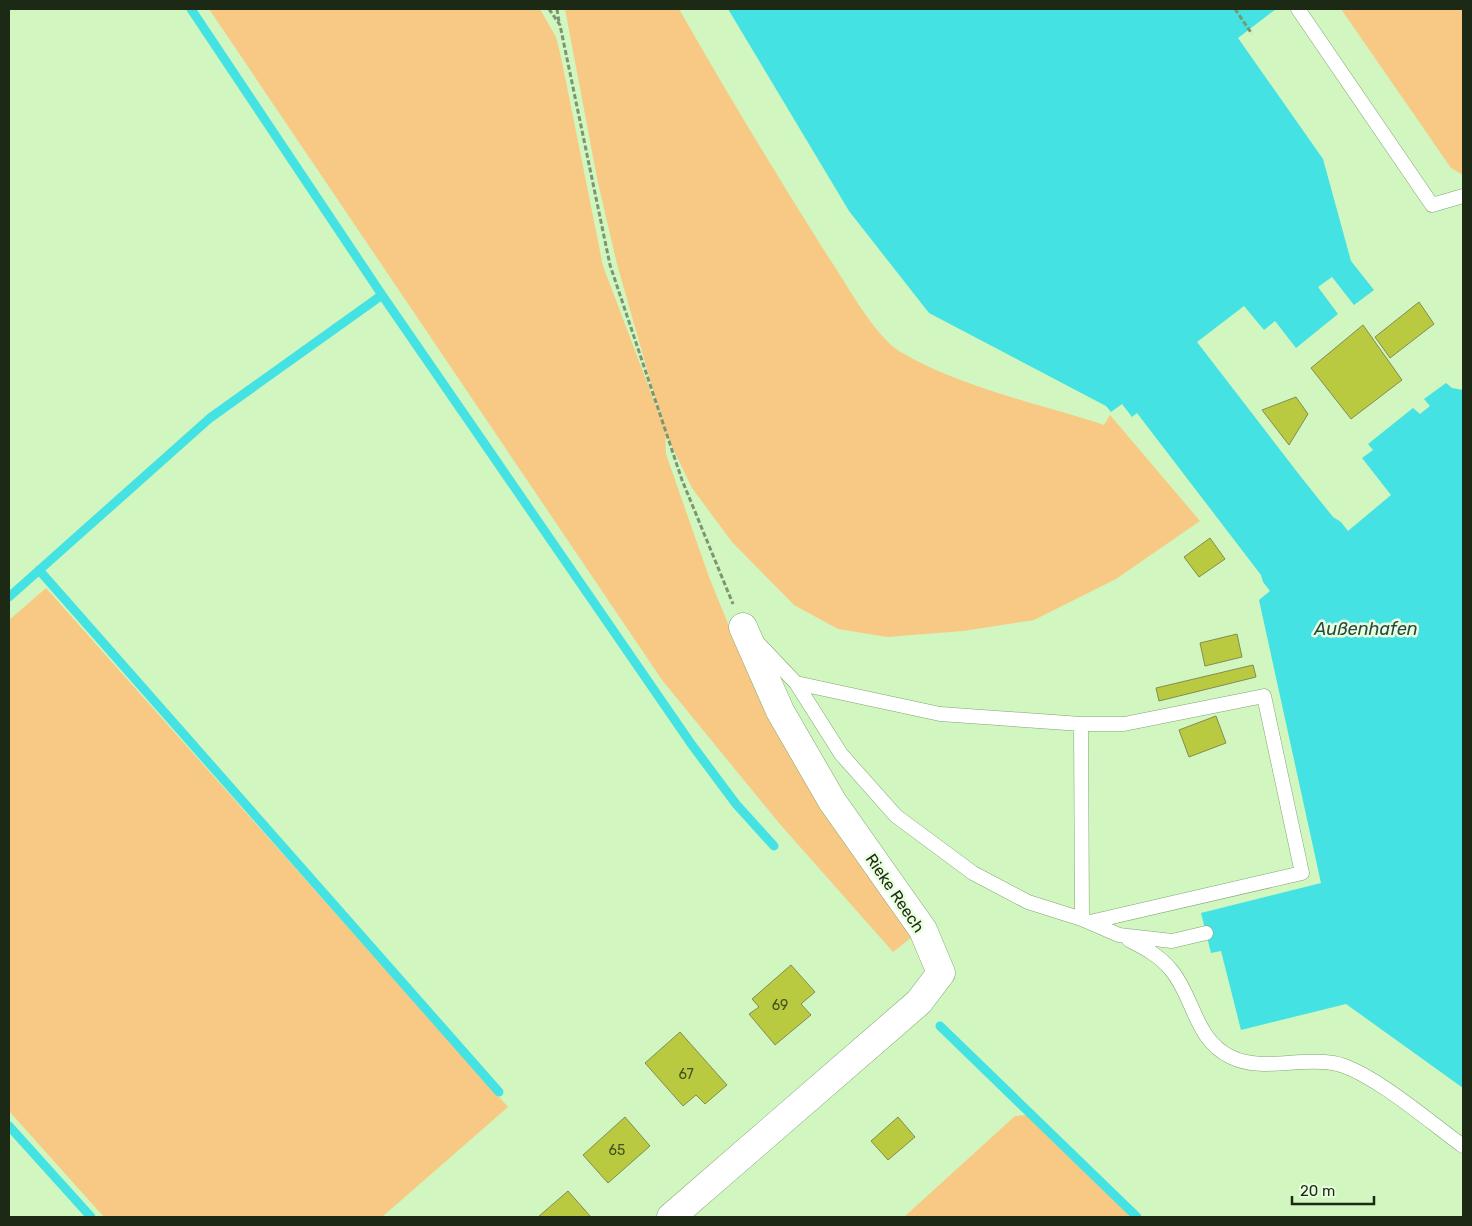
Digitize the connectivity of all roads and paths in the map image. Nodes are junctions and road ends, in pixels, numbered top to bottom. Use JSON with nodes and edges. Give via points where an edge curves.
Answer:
{"nodes":[{"id":1,"x":549,"y":9,"type":"edge"},
{"id":2,"x":557,"y":9,"type":"edge"},
{"id":3,"x":1235,"y":9,"type":"edge"},
{"id":4,"x":1298,"y":9,"type":"edge"},
{"id":5,"x":560,"y":25,"type":"junction"},
{"id":6,"x":1252,"y":34,"type":"dead end"},
{"id":7,"x":1463,"y":196,"type":"edge"},
{"id":8,"x":743,"y":627,"type":"junction"},
{"id":9,"x":796,"y":683,"type":"junction"},
{"id":10,"x":1082,"y":724,"type":"junction"},
{"id":11,"x":1086,"y":921,"type":"junction"},
{"id":12,"x":1206,"y":933,"type":"dead end"},
{"id":13,"x":1119,"y":935,"type":"junction"},
{"id":14,"x":1463,"y":1146,"type":"edge"},
{"id":15,"x":671,"y":1217,"type":"edge"}],
"edges":[{"from":1,"to":5,"type":"path"},
{"from":2,"to":5,"type":"path"},
{"from":3,"to":6,"type":"path"},
{"from":4,"to":7,"type":"lane","via":[[1432,205]]},
{"from":5,"to":8,"type":"path","via":[[610,265],[682,480]]},
{"from":8,"to":9,"type":"lane"},
{"from":8,"to":15,"type":"street","name":"Rieke Reech","via":[[780,711],[832,801],[922,930],[941,973],[918,1002]]},
{"from":9,"to":10,"type":"lane","via":[[940,714]]},
{"from":9,"to":11,"type":"lane","via":[[842,754],[896,816],[973,873],[1028,902]]},
{"from":10,"to":11,"type":"lane"},
{"from":10,"to":11,"type":"lane","via":[[1124,724],[1264,696],[1302,873]]},
{"from":11,"to":13,"type":"lane"},
{"from":12,"to":13,"type":"lane","via":[[1172,941]]},
{"from":13,"to":14,"type":"lane","via":[[1146,948],[1173,971],[1197,1023],[1207,1037],[1230,1057],[1260,1063],[1315,1060],[1354,1069]]}]}
